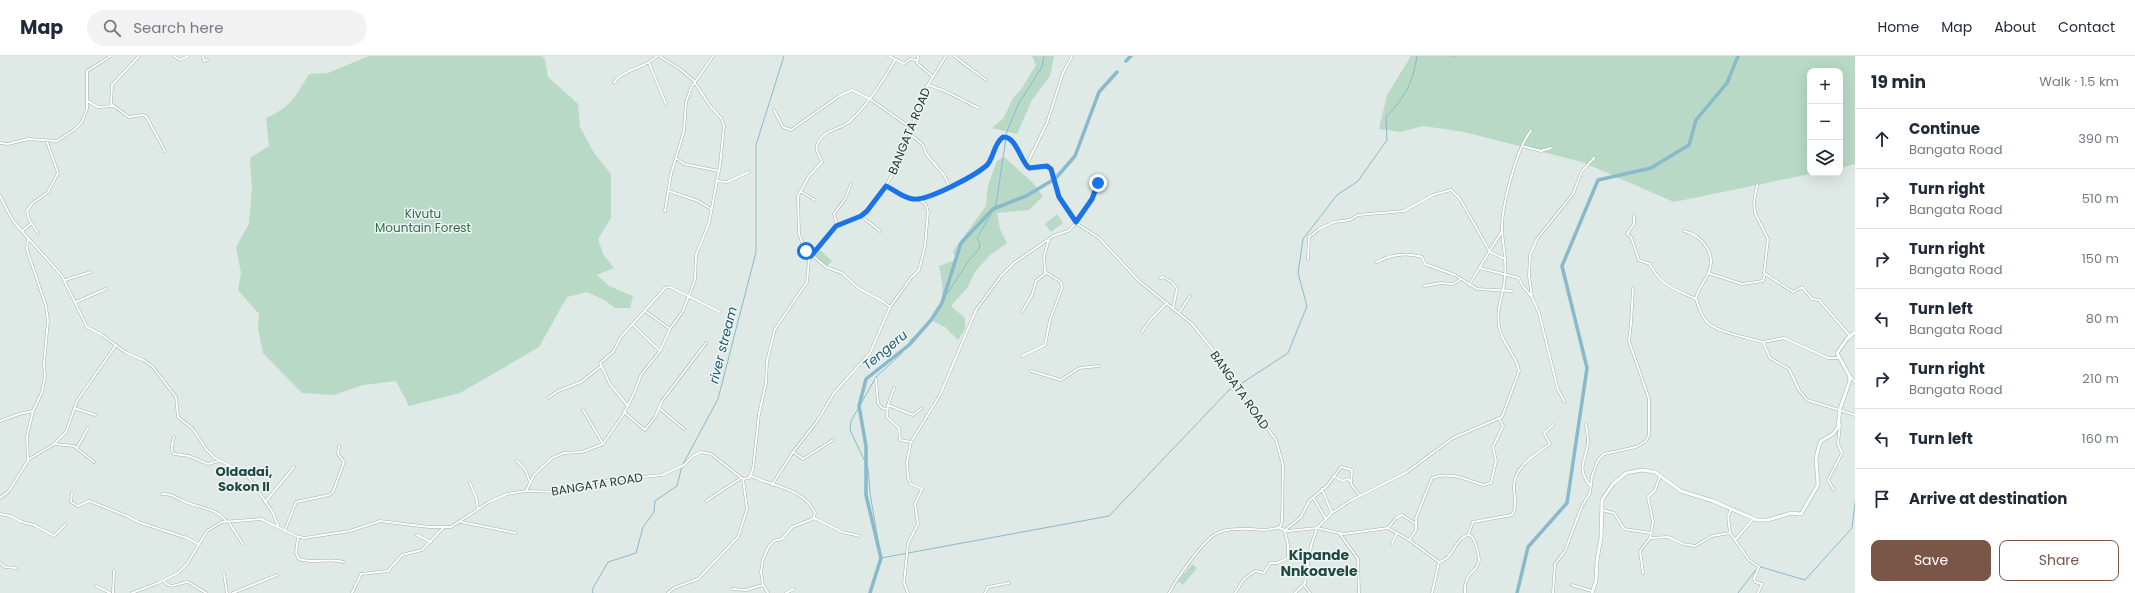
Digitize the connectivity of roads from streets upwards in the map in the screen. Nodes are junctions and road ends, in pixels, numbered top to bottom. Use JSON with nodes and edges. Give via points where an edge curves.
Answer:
{"nodes":[{"id":1,"x":112,"y":56,"type":"edge"},
{"id":2,"x":139,"y":56,"type":"edge"},
{"id":3,"x":174,"y":56,"type":"edge"},
{"id":4,"x":188,"y":56,"type":"edge"},
{"id":5,"x":204,"y":56,"type":"edge"},
{"id":6,"x":658,"y":56,"type":"edge"},
{"id":7,"x":713,"y":56,"type":"edge"},
{"id":8,"x":889,"y":56,"type":"edge"},
{"id":9,"x":918,"y":56,"type":"edge"},
{"id":10,"x":946,"y":56,"type":"edge"},
{"id":11,"x":954,"y":56,"type":"edge"},
{"id":12,"x":1072,"y":56,"type":"edge"},
{"id":13,"x":208,"y":60,"type":"dead end"},
{"id":14,"x":895,"y":60,"type":"junction"},
{"id":15,"x":916,"y":60,"type":"junction"},
{"id":16,"x":649,"y":63,"type":"junction"},
{"id":17,"x":932,"y":76,"type":"junction"},
{"id":18,"x":986,"y":80,"type":"dead end"},
{"id":19,"x":614,"y":83,"type":"dead end"},
{"id":20,"x":696,"y":84,"type":"junction"},
{"id":21,"x":927,"y":85,"type":"junction"},
{"id":22,"x":870,"y":99,"type":"junction"},
{"id":23,"x":87,"y":101,"type":"junction"},
{"id":24,"x":666,"y":104,"type":"dead end"},
{"id":25,"x":114,"y":106,"type":"junction"},
{"id":26,"x":979,"y":108,"type":"dead end"},
{"id":27,"x":774,"y":110,"type":"dead end"},
{"id":28,"x":911,"y":128,"type":"junction"},
{"id":29,"x":1531,"y":131,"type":"dead end"},
{"id":30,"x":909,"y":133,"type":"junction"},
{"id":31,"x":47,"y":142,"type":"junction"},
{"id":32,"x":0,"y":143,"type":"edge"},
{"id":33,"x":1522,"y":146,"type":"junction"},
{"id":34,"x":1551,"y":148,"type":"dead end"},
{"id":35,"x":165,"y":151,"type":"dead end"},
{"id":36,"x":676,"y":158,"type":"junction"},
{"id":37,"x":1594,"y":158,"type":"dead end"},
{"id":38,"x":1026,"y":166,"type":"junction"},
{"id":39,"x":719,"y":171,"type":"junction"},
{"id":40,"x":749,"y":172,"type":"dead end"},
{"id":41,"x":716,"y":181,"type":"junction"},
{"id":42,"x":1098,"y":183,"type":"dead end"},
{"id":43,"x":851,"y":184,"type":"dead end"},
{"id":44,"x":1757,"y":185,"type":"dead end"},
{"id":45,"x":886,"y":186,"type":"junction"},
{"id":46,"x":950,"y":186,"type":"junction"},
{"id":47,"x":668,"y":191,"type":"junction"},
{"id":48,"x":800,"y":191,"type":"junction"},
{"id":49,"x":0,"y":196,"type":"edge"},
{"id":50,"x":919,"y":199,"type":"junction"},
{"id":51,"x":814,"y":200,"type":"dead end"},
{"id":52,"x":711,"y":209,"type":"junction"},
{"id":53,"x":665,"y":211,"type":"dead end"},
{"id":54,"x":861,"y":216,"type":"junction"},
{"id":55,"x":1634,"y":216,"type":"dead end"},
{"id":56,"x":1076,"y":222,"type":"junction"},
{"id":57,"x":32,"y":223,"type":"junction"},
{"id":58,"x":837,"y":225,"type":"junction"},
{"id":59,"x":22,"y":231,"type":"junction"},
{"id":60,"x":880,"y":231,"type":"dead end"},
{"id":61,"x":1502,"y":231,"type":"junction"},
{"id":62,"x":1684,"y":231,"type":"dead end"},
{"id":63,"x":38,"y":232,"type":"dead end"},
{"id":64,"x":28,"y":238,"type":"junction"},
{"id":65,"x":1050,"y":238,"type":"junction"},
{"id":66,"x":1490,"y":252,"type":"junction"},
{"id":67,"x":811,"y":256,"type":"junction"},
{"id":68,"x":1308,"y":259,"type":"dead end"},
{"id":69,"x":1505,"y":259,"type":"junction"},
{"id":70,"x":1377,"y":262,"type":"dead end"},
{"id":71,"x":1480,"y":268,"type":"junction"},
{"id":72,"x":91,"y":272,"type":"dead end"},
{"id":73,"x":1046,"y":273,"type":"junction"},
{"id":74,"x":1708,"y":273,"type":"junction"},
{"id":75,"x":1506,"y":274,"type":"junction"},
{"id":76,"x":1765,"y":274,"type":"junction"},
{"id":77,"x":1161,"y":278,"type":"dead end"},
{"id":78,"x":1462,"y":279,"type":"junction"},
{"id":79,"x":65,"y":280,"type":"junction"},
{"id":80,"x":1469,"y":285,"type":"junction"},
{"id":81,"x":1424,"y":286,"type":"dead end"},
{"id":82,"x":106,"y":289,"type":"dead end"},
{"id":83,"x":1633,"y":289,"type":"dead end"},
{"id":84,"x":1504,"y":291,"type":"junction"},
{"id":85,"x":1512,"y":291,"type":"dead end"},
{"id":86,"x":690,"y":295,"type":"junction"},
{"id":87,"x":1190,"y":296,"type":"dead end"},
{"id":88,"x":1532,"y":297,"type":"junction"},
{"id":89,"x":1696,"y":299,"type":"junction"},
{"id":90,"x":76,"y":302,"type":"junction"},
{"id":91,"x":1167,"y":303,"type":"junction"},
{"id":92,"x":890,"y":307,"type":"junction"},
{"id":93,"x":1173,"y":308,"type":"junction"},
{"id":94,"x":645,"y":310,"type":"junction"},
{"id":95,"x":720,"y":312,"type":"dead end"},
{"id":96,"x":1022,"y":312,"type":"dead end"},
{"id":97,"x":1180,"y":313,"type":"junction"},
{"id":98,"x":633,"y":324,"type":"junction"},
{"id":99,"x":670,"y":329,"type":"junction"},
{"id":100,"x":1142,"y":332,"type":"dead end"},
{"id":101,"x":1855,"y":332,"type":"edge"},
{"id":102,"x":1850,"y":336,"type":"junction"},
{"id":103,"x":1762,"y":342,"type":"junction"},
{"id":104,"x":706,"y":343,"type":"dead end"},
{"id":105,"x":116,"y":345,"type":"junction"},
{"id":106,"x":660,"y":352,"type":"junction"},
{"id":107,"x":1022,"y":356,"type":"dead end"},
{"id":108,"x":1838,"y":358,"type":"junction"},
{"id":109,"x":1099,"y":366,"type":"dead end"},
{"id":110,"x":600,"y":367,"type":"junction"},
{"id":111,"x":1031,"y":371,"type":"dead end"},
{"id":112,"x":1850,"y":376,"type":"junction"},
{"id":113,"x":876,"y":379,"type":"dead end"},
{"id":114,"x":1855,"y":382,"type":"edge"},
{"id":115,"x":894,"y":388,"type":"dead end"},
{"id":116,"x":548,"y":398,"type":"dead end"},
{"id":117,"x":1565,"y":402,"type":"dead end"},
{"id":118,"x":627,"y":405,"type":"junction"},
{"id":119,"x":888,"y":405,"type":"junction"},
{"id":120,"x":74,"y":408,"type":"junction"},
{"id":121,"x":659,"y":408,"type":"junction"},
{"id":122,"x":922,"y":408,"type":"dead end"},
{"id":123,"x":887,"y":409,"type":"junction"},
{"id":124,"x":583,"y":410,"type":"dead end"},
{"id":125,"x":1840,"y":410,"type":"junction"},
{"id":126,"x":32,"y":411,"type":"junction"},
{"id":127,"x":624,"y":412,"type":"junction"},
{"id":128,"x":95,"y":415,"type":"dead end"},
{"id":129,"x":1855,"y":415,"type":"edge"},
{"id":130,"x":1499,"y":419,"type":"junction"},
{"id":131,"x":0,"y":421,"type":"edge"},
{"id":132,"x":1840,"y":424,"type":"junction"},
{"id":133,"x":1553,"y":425,"type":"dead end"},
{"id":134,"x":1586,"y":425,"type":"dead end"},
{"id":135,"x":88,"y":428,"type":"dead end"},
{"id":136,"x":684,"y":429,"type":"dead end"},
{"id":137,"x":174,"y":437,"type":"dead end"},
{"id":138,"x":834,"y":440,"type":"dead end"},
{"id":139,"x":911,"y":442,"type":"junction"},
{"id":140,"x":54,"y":444,"type":"junction"},
{"id":141,"x":603,"y":444,"type":"junction"},
{"id":142,"x":339,"y":446,"type":"dead end"},
{"id":143,"x":77,"y":448,"type":"junction"},
{"id":144,"x":793,"y":452,"type":"junction"},
{"id":145,"x":28,"y":461,"type":"junction"},
{"id":146,"x":219,"y":461,"type":"junction"},
{"id":147,"x":517,"y":461,"type":"dead end"},
{"id":148,"x":94,"y":462,"type":"dead end"},
{"id":149,"x":294,"y":467,"type":"dead end"},
{"id":150,"x":751,"y":476,"type":"junction"},
{"id":151,"x":1333,"y":476,"type":"junction"},
{"id":152,"x":1660,"y":476,"type":"junction"},
{"id":153,"x":742,"y":479,"type":"junction"},
{"id":154,"x":1351,"y":481,"type":"junction"},
{"id":155,"x":530,"y":482,"type":"junction"},
{"id":156,"x":470,"y":483,"type":"dead end"},
{"id":157,"x":772,"y":485,"type":"junction"},
{"id":158,"x":1590,"y":485,"type":"junction"},
{"id":159,"x":1322,"y":489,"type":"junction"},
{"id":160,"x":1834,"y":490,"type":"dead end"},
{"id":161,"x":526,"y":491,"type":"junction"},
{"id":162,"x":72,"y":493,"type":"dead end"},
{"id":163,"x":162,"y":494,"type":"dead end"},
{"id":164,"x":1360,"y":496,"type":"junction"},
{"id":165,"x":0,"y":498,"type":"edge"},
{"id":166,"x":1314,"y":498,"type":"junction"},
{"id":167,"x":706,"y":501,"type":"dead end"},
{"id":168,"x":266,"y":502,"type":"junction"},
{"id":169,"x":478,"y":509,"type":"junction"},
{"id":170,"x":1602,"y":510,"type":"junction"},
{"id":171,"x":1731,"y":510,"type":"junction"},
{"id":172,"x":1332,"y":513,"type":"junction"},
{"id":173,"x":0,"y":514,"type":"edge"},
{"id":174,"x":814,"y":518,"type":"junction"},
{"id":175,"x":1754,"y":518,"type":"junction"},
{"id":176,"x":1326,"y":519,"type":"junction"},
{"id":177,"x":227,"y":521,"type":"junction"},
{"id":178,"x":461,"y":522,"type":"junction"},
{"id":179,"x":1416,"y":524,"type":"junction"},
{"id":180,"x":65,"y":525,"type":"dead end"},
{"id":181,"x":279,"y":528,"type":"junction"},
{"id":182,"x":443,"y":528,"type":"junction"},
{"id":183,"x":1279,"y":528,"type":"junction"},
{"id":184,"x":1317,"y":528,"type":"junction"},
{"id":185,"x":1388,"y":528,"type":"junction"},
{"id":186,"x":285,"y":530,"type":"junction"},
{"id":187,"x":1284,"y":531,"type":"junction"},
{"id":188,"x":516,"y":533,"type":"dead end"},
{"id":189,"x":1397,"y":533,"type":"junction"},
{"id":190,"x":1650,"y":533,"type":"junction"},
{"id":191,"x":1730,"y":533,"type":"junction"},
{"id":192,"x":1340,"y":534,"type":"junction"},
{"id":193,"x":417,"y":535,"type":"dead end"},
{"id":194,"x":1468,"y":535,"type":"junction"},
{"id":195,"x":860,"y":536,"type":"dead end"},
{"id":196,"x":298,"y":537,"type":"junction"},
{"id":197,"x":1650,"y":538,"type":"junction"},
{"id":198,"x":1736,"y":539,"type":"junction"},
{"id":199,"x":1409,"y":540,"type":"junction"},
{"id":200,"x":431,"y":542,"type":"junction"},
{"id":201,"x":198,"y":544,"type":"junction"},
{"id":202,"x":243,"y":544,"type":"dead end"},
{"id":203,"x":1392,"y":544,"type":"dead end"},
{"id":204,"x":343,"y":562,"type":"dead end"},
{"id":205,"x":1439,"y":562,"type":"junction"},
{"id":206,"x":0,"y":563,"type":"edge"},
{"id":207,"x":16,"y":568,"type":"dead end"},
{"id":208,"x":114,"y":571,"type":"dead end"},
{"id":209,"x":1643,"y":573,"type":"dead end"},
{"id":210,"x":224,"y":574,"type":"dead end"},
{"id":211,"x":277,"y":575,"type":"dead end"},
{"id":212,"x":164,"y":581,"type":"junction"},
{"id":213,"x":1008,"y":583,"type":"dead end"},
{"id":214,"x":763,"y":585,"type":"junction"},
{"id":215,"x":1304,"y":585,"type":"junction"},
{"id":216,"x":1572,"y":585,"type":"dead end"},
{"id":217,"x":96,"y":586,"type":"dead end"},
{"id":218,"x":733,"y":588,"type":"dead end"},
{"id":219,"x":145,"y":589,"type":"junction"},
{"id":220,"x":794,"y":589,"type":"dead end"},
{"id":221,"x":1592,"y":592,"type":"edge"},
{"id":222,"x":111,"y":593,"type":"edge"},
{"id":223,"x":132,"y":593,"type":"edge"},
{"id":224,"x":146,"y":593,"type":"edge"},
{"id":225,"x":206,"y":593,"type":"edge"},
{"id":226,"x":227,"y":593,"type":"edge"},
{"id":227,"x":233,"y":593,"type":"edge"},
{"id":228,"x":352,"y":593,"type":"edge"},
{"id":229,"x":668,"y":593,"type":"edge"},
{"id":230,"x":768,"y":593,"type":"edge"},
{"id":231,"x":786,"y":593,"type":"edge"},
{"id":232,"x":908,"y":593,"type":"edge"},
{"id":233,"x":986,"y":593,"type":"edge"},
{"id":234,"x":1169,"y":593,"type":"edge"},
{"id":235,"x":1235,"y":593,"type":"edge"},
{"id":236,"x":1295,"y":593,"type":"edge"},
{"id":237,"x":1310,"y":593,"type":"edge"},
{"id":238,"x":1359,"y":593,"type":"edge"},
{"id":239,"x":1432,"y":593,"type":"edge"},
{"id":240,"x":1465,"y":593,"type":"edge"},
{"id":241,"x":1553,"y":593,"type":"edge"},
{"id":242,"x":1758,"y":593,"type":"edge"}],
"edges":[{"from":1,"to":23,"type":"street","via":[[87,71]]},
{"from":2,"to":25,"type":"street","via":[[112,85],[111,104]]},
{"from":3,"to":4,"type":"street","via":[[180,60]]},
{"from":5,"to":13,"type":"street","via":[[204,61]]},
{"from":6,"to":16,"type":"street"},
{"from":6,"to":20,"type":"street","via":[[680,69]]},
{"from":7,"to":20,"type":"street"},
{"from":8,"to":14,"type":"street"},
{"from":9,"to":15,"type":"street"},
{"from":10,"to":17,"type":"street","name":"BANGATA ROAD"},
{"from":11,"to":18,"type":"street"},
{"from":12,"to":38,"type":"street","via":[[1063,73],[1046,124]]},
{"from":14,"to":15,"type":"street","via":[[904,64],[910,59]]},
{"from":14,"to":22,"type":"street"},
{"from":15,"to":17,"type":"street"},
{"from":16,"to":19,"type":"street","via":[[618,78]]},
{"from":16,"to":24,"type":"street"},
{"from":17,"to":21,"type":"street","name":"BANGATA ROAD"},
{"from":20,"to":36,"type":"street","via":[[691,88],[686,104],[684,131]]},
{"from":20,"to":39,"type":"street","via":[[723,123]]},
{"from":21,"to":26,"type":"street","via":[[942,88],[956,98]]},
{"from":21,"to":28,"type":"street","name":"BANGATA ROAD"},
{"from":22,"to":27,"type":"street","via":[[857,92],[846,91],[789,131],[783,127]]},
{"from":22,"to":28,"type":"street"},
{"from":22,"to":48,"type":"street","via":[[848,122],[830,130],[820,140],[816,150],[822,162]]},
{"from":23,"to":25,"type":"street","via":[[98,107]]},
{"from":23,"to":31,"type":"street","via":[[86,114],[81,124],[60,140]]},
{"from":25,"to":35,"type":"street","via":[[130,118],[146,116]]},
{"from":28,"to":30,"type":"street","name":"BANGATA ROAD"},
{"from":29,"to":33,"type":"street"},
{"from":30,"to":45,"type":"street","name":"BANGATA ROAD","via":[[900,161]]},
{"from":30,"to":46,"type":"street","via":[[923,145],[927,155]]},
{"from":31,"to":32,"type":"street","via":[[28,139],[8,144]]},
{"from":31,"to":57,"type":"street","via":[[58,173],[48,192],[29,207],[28,216]]},
{"from":33,"to":34,"type":"street","via":[[1541,151]]},
{"from":33,"to":61,"type":"street","via":[[1514,168]]},
{"from":36,"to":39,"type":"street","via":[[684,164]]},
{"from":36,"to":47,"type":"street"},
{"from":37,"to":88,"type":"street","via":[[1579,175],[1572,196],[1531,250],[1529,276]]},
{"from":38,"to":46,"type":"street","via":[[1013,141],[1003,137],[986,166]]},
{"from":38,"to":56,"type":"street","name":"BANGATA ROAD","via":[[1032,169],[1047,166],[1051,169],[1059,197]]},
{"from":39,"to":41,"type":"street"},
{"from":40,"to":41,"type":"street","via":[[727,182]]},
{"from":41,"to":52,"type":"street"},
{"from":42,"to":56,"type":"street","via":[[1092,199]]},
{"from":43,"to":58,"type":"street","via":[[845,199],[834,214]]},
{"from":44,"to":76,"type":"street","via":[[1754,198],[1755,213],[1768,239]]},
{"from":45,"to":50,"type":"street","name":"BANGATA ROAD","via":[[904,197]]},
{"from":45,"to":54,"type":"street","name":"BANGATA ROAD"},
{"from":46,"to":50,"type":"street"},
{"from":47,"to":52,"type":"street","via":[[698,201]]},
{"from":47,"to":53,"type":"street"},
{"from":48,"to":51,"type":"street"},
{"from":48,"to":67,"type":"street","via":[[799,234],[804,248]]},
{"from":49,"to":59,"type":"street"},
{"from":50,"to":92,"type":"street","via":[[926,205],[928,212],[922,261],[919,270],[910,278]]},
{"from":52,"to":86,"type":"street","via":[[708,226],[696,256],[696,279]]},
{"from":54,"to":58,"type":"street","name":"BANGATA ROAD"},
{"from":54,"to":60,"type":"street"},
{"from":55,"to":89,"type":"street","via":[[1634,223],[1627,234],[1631,237],[1639,260],[1649,264],[1655,274],[1675,290]]},
{"from":56,"to":65,"type":"street","via":[[1068,231]]},
{"from":56,"to":91,"type":"street","name":"BANGATA ROAD","via":[[1099,238],[1139,281]]},
{"from":57,"to":59,"type":"street"},
{"from":57,"to":63,"type":"street"},
{"from":58,"to":67,"type":"street","name":"BANGATA ROAD"},
{"from":59,"to":64,"type":"street"},
{"from":61,"to":66,"type":"street"},
{"from":61,"to":69,"type":"street"},
{"from":62,"to":74,"type":"street","via":[[1694,234],[1704,242],[1711,259]]},
{"from":64,"to":79,"type":"street"},
{"from":64,"to":126,"type":"street","via":[[27,250],[46,306],[48,321],[44,386]]},
{"from":65,"to":73,"type":"street","via":[[1044,256]]},
{"from":65,"to":139,"type":"street","via":[[1009,267],[978,306],[940,395]]},
{"from":66,"to":68,"type":"street","via":[[1460,199],[1451,190],[1431,196],[1404,211],[1358,215],[1350,220],[1334,222],[1323,227],[1309,237]]},
{"from":66,"to":69,"type":"street"},
{"from":66,"to":71,"type":"street"},
{"from":67,"to":92,"type":"street","via":[[829,269],[842,273],[853,284]]},
{"from":67,"to":150,"type":"street","via":[[807,282],[779,321],[770,342]]},
{"from":69,"to":75,"type":"street"},
{"from":70,"to":78,"type":"street","via":[[1394,255],[1413,254],[1422,256],[1425,264]]},
{"from":71,"to":75,"type":"street"},
{"from":71,"to":80,"type":"street"},
{"from":72,"to":79,"type":"street"},
{"from":73,"to":96,"type":"street","via":[[1036,281],[1031,298]]},
{"from":73,"to":107,"type":"street","via":[[1061,282],[1062,288],[1050,320],[1045,345]]},
{"from":74,"to":76,"type":"street","via":[[1742,284],[1763,281]]},
{"from":74,"to":89,"type":"street"},
{"from":75,"to":84,"type":"street"},
{"from":75,"to":88,"type":"street","via":[[1520,278],[1522,285]]},
{"from":76,"to":102,"type":"street","via":[[1793,292],[1802,287],[1812,299],[1818,299]]},
{"from":77,"to":93,"type":"street","via":[[1172,282],[1177,290]]},
{"from":78,"to":80,"type":"street"},
{"from":78,"to":81,"type":"street","via":[[1451,284]]},
{"from":79,"to":90,"type":"street"},
{"from":80,"to":84,"type":"street","via":[[1482,290]]},
{"from":82,"to":90,"type":"street"},
{"from":83,"to":158,"type":"street","via":[[1629,341],[1649,399],[1649,435],[1643,443],[1633,449],[1603,454],[1596,464]]},
{"from":84,"to":85,"type":"street"},
{"from":84,"to":130,"type":"street","via":[[1498,306],[1500,332],[1519,367],[1519,372]]},
{"from":86,"to":94,"type":"street","via":[[667,286]]},
{"from":86,"to":95,"type":"street"},
{"from":86,"to":99,"type":"street","via":[[683,311]]},
{"from":87,"to":97,"type":"street"},
{"from":88,"to":117,"type":"street","via":[[1539,314],[1558,390]]},
{"from":89,"to":103,"type":"street","via":[[1702,314],[1710,324]]},
{"from":90,"to":105,"type":"street","via":[[89,329]]},
{"from":91,"to":93,"type":"street","name":"BANGATA ROAD"},
{"from":91,"to":100,"type":"street"},
{"from":92,"to":144,"type":"street","via":[[870,353],[834,393],[818,420]]},
{"from":93,"to":97,"type":"street","name":"BANGATA ROAD"},
{"from":94,"to":98,"type":"street"},
{"from":94,"to":99,"type":"street"},
{"from":97,"to":183,"type":"street","name":"BANGATA ROAD","via":[[1216,352],[1228,376],[1278,444],[1283,471],[1283,519]]},
{"from":98,"to":106,"type":"street"},
{"from":98,"to":110,"type":"street","via":[[621,337],[613,352],[601,361]]},
{"from":99,"to":106,"type":"street"},
{"from":101,"to":102,"type":"street"},
{"from":102,"to":108,"type":"street","via":[[1837,352]]},
{"from":103,"to":108,"type":"street","via":[[1784,338],[1828,358]]},
{"from":103,"to":125,"type":"street","via":[[1770,358],[1789,369],[1805,399],[1811,403]]},
{"from":104,"to":121,"type":"street","via":[[680,375]]},
{"from":105,"to":120,"type":"street"},
{"from":105,"to":146,"type":"street","via":[[155,369],[176,398],[178,417],[193,429],[207,450]]},
{"from":106,"to":118,"type":"street","via":[[641,375]]},
{"from":108,"to":112,"type":"street"},
{"from":109,"to":111,"type":"street","via":[[1079,368],[1061,380]]},
{"from":110,"to":116,"type":"street","via":[[580,382]]},
{"from":110,"to":118,"type":"street","via":[[614,391]]},
{"from":112,"to":114,"type":"street"},
{"from":112,"to":125,"type":"street"},
{"from":113,"to":123,"type":"street","via":[[879,405]]},
{"from":115,"to":119,"type":"street"},
{"from":118,"to":127,"type":"street"},
{"from":119,"to":122,"type":"street","via":[[913,415]]},
{"from":119,"to":123,"type":"street"},
{"from":120,"to":128,"type":"street"},
{"from":120,"to":140,"type":"street","via":[[67,431]]},
{"from":121,"to":127,"type":"street","via":[[644,430]]},
{"from":121,"to":136,"type":"street"},
{"from":123,"to":139,"type":"street","via":[[888,418],[899,428],[900,440]]},
{"from":124,"to":141,"type":"street"},
{"from":125,"to":129,"type":"street"},
{"from":125,"to":132,"type":"street"},
{"from":126,"to":131,"type":"street"},
{"from":126,"to":145,"type":"street","via":[[26,445]]},
{"from":127,"to":141,"type":"street"},
{"from":130,"to":164,"type":"street","via":[[1453,438],[1406,472]]},
{"from":130,"to":179,"type":"street","via":[[1502,427],[1492,448],[1496,461],[1491,483],[1483,485],[1462,477],[1432,478]]},
{"from":132,"to":160,"type":"street","via":[[1838,444],[1842,452],[1828,480]]},
{"from":132,"to":175,"type":"street","via":[[1835,432],[1820,442],[1816,458],[1818,485],[1801,514],[1791,513],[1766,520]]},
{"from":133,"to":194,"type":"street","via":[[1544,433],[1550,444],[1529,458],[1517,477],[1514,488],[1515,509],[1512,515],[1473,522]]},
{"from":134,"to":158,"type":"street","via":[[1588,444],[1582,465],[1585,478]]},
{"from":135,"to":143,"type":"street"},
{"from":137,"to":146,"type":"street","via":[[174,454],[189,456],[208,464]]},
{"from":138,"to":144,"type":"street","via":[[803,459]]},
{"from":139,"to":232,"type":"street","via":[[907,462],[908,480],[912,485],[922,489],[915,504],[918,524],[908,543],[904,583]]},
{"from":140,"to":143,"type":"street"},
{"from":140,"to":145,"type":"street"},
{"from":141,"to":155,"type":"street","via":[[582,452],[557,456],[542,466]]},
{"from":142,"to":186,"type":"street","via":[[338,454],[344,462],[333,492],[296,502]]},
{"from":143,"to":148,"type":"street"},
{"from":144,"to":157,"type":"street"},
{"from":145,"to":165,"type":"street","via":[[11,489]]},
{"from":146,"to":168,"type":"street","via":[[247,476]]},
{"from":147,"to":155,"type":"street","via":[[525,469]]},
{"from":149,"to":168,"type":"street"},
{"from":150,"to":153,"type":"street"},
{"from":150,"to":157,"type":"street"},
{"from":151,"to":154,"type":"street","via":[[1343,481]]},
{"from":151,"to":154,"type":"street","via":[[1341,467],[1350,469],[1353,474]]},
{"from":151,"to":159,"type":"street"},
{"from":152,"to":170,"type":"street","via":[[1642,470],[1624,473],[1604,494]]},
{"from":152,"to":171,"type":"street","via":[[1682,491]]},
{"from":152,"to":190,"type":"street","via":[[1655,490],[1648,497],[1653,516]]},
{"from":153,"to":161,"type":"street","name":"BANGATA ROAD","via":[[711,454],[702,452],[684,465],[662,475],[603,481],[560,492]]},
{"from":153,"to":167,"type":"street"},
{"from":153,"to":229,"type":"street","via":[[747,509],[738,537],[698,579]]},
{"from":154,"to":164,"type":"street","via":[[1353,490]]},
{"from":155,"to":161,"type":"street"},
{"from":156,"to":169,"type":"street"},
{"from":157,"to":174,"type":"street","via":[[799,495],[813,510]]},
{"from":158,"to":241,"type":"street","via":[[1565,551],[1555,564]]},
{"from":159,"to":166,"type":"street"},
{"from":159,"to":172,"type":"street"},
{"from":161,"to":169,"type":"street","name":"BANGATA ROAD","via":[[502,495]]},
{"from":162,"to":201,"type":"street","via":[[71,502],[78,506],[89,501]]},
{"from":163,"to":177,"type":"street","via":[[173,494],[183,501],[218,513]]},
{"from":164,"to":172,"type":"street"},
{"from":166,"to":176,"type":"street"},
{"from":166,"to":187,"type":"street","via":[[1309,501],[1301,516]]},
{"from":168,"to":181,"type":"street","via":[[276,517]]},
{"from":169,"to":178,"type":"street","name":"BANGATA ROAD"},
{"from":170,"to":190,"type":"street","via":[[1614,513],[1625,529]]},
{"from":170,"to":221,"type":"street","via":[[1602,533],[1596,564],[1596,581]]},
{"from":171,"to":175,"type":"street"},
{"from":171,"to":191,"type":"street","via":[[1728,516]]},
{"from":172,"to":176,"type":"street"},
{"from":173,"to":180,"type":"street","via":[[34,525],[54,536]]},
{"from":174,"to":195,"type":"street","via":[[836,530]]},
{"from":174,"to":214,"type":"street","via":[[792,527],[782,539],[770,544],[762,565]]},
{"from":175,"to":198,"type":"street"},
{"from":176,"to":184,"type":"street"},
{"from":177,"to":181,"type":"street","via":[[259,519]]},
{"from":177,"to":201,"type":"street","via":[[212,527]]},
{"from":177,"to":202,"type":"street"},
{"from":178,"to":182,"type":"street","name":"BANGATA ROAD"},
{"from":178,"to":188,"type":"street"},
{"from":179,"to":185,"type":"street","via":[[1403,515],[1396,518]]},
{"from":179,"to":199,"type":"street","via":[[1416,530]]},
{"from":181,"to":186,"type":"street"},
{"from":182,"to":196,"type":"street","name":"BANGATA ROAD","via":[[380,521],[343,532]]},
{"from":182,"to":200,"type":"street"},
{"from":183,"to":187,"type":"street"},
{"from":183,"to":234,"type":"street","via":[[1261,531],[1235,529],[1214,535]]},
{"from":184,"to":187,"type":"street"},
{"from":184,"to":192,"type":"street"},
{"from":184,"to":215,"type":"street"},
{"from":185,"to":189,"type":"street"},
{"from":185,"to":192,"type":"street"},
{"from":186,"to":196,"type":"street"},
{"from":187,"to":235,"type":"street","via":[[1288,558],[1269,564],[1264,573],[1254,571],[1244,579]]},
{"from":189,"to":199,"type":"street"},
{"from":189,"to":203,"type":"street"},
{"from":190,"to":197,"type":"street"},
{"from":191,"to":197,"type":"street","via":[[1712,536],[1695,546],[1668,537]]},
{"from":191,"to":198,"type":"street"},
{"from":192,"to":238,"type":"street","via":[[1358,559]]},
{"from":193,"to":200,"type":"street"},
{"from":194,"to":205,"type":"street","via":[[1447,558]]},
{"from":194,"to":240,"type":"street","via":[[1473,538],[1480,564],[1467,579]]},
{"from":196,"to":204,"type":"street","via":[[296,553],[299,559]]},
{"from":197,"to":209,"type":"street","via":[[1640,551]]},
{"from":198,"to":242,"type":"street","via":[[1750,560],[1759,567],[1754,579],[1755,582],[1762,584]]},
{"from":199,"to":205,"type":"street"},
{"from":200,"to":228,"type":"street","via":[[422,550],[402,555],[386,572],[363,572]]},
{"from":201,"to":212,"type":"street","via":[[184,568]]},
{"from":205,"to":239,"type":"street"},
{"from":206,"to":207,"type":"street","via":[[6,567]]},
{"from":208,"to":222,"type":"street"},
{"from":210,"to":226,"type":"street"},
{"from":211,"to":227,"type":"street"},
{"from":212,"to":219,"type":"street"},
{"from":212,"to":225,"type":"street","via":[[173,586],[188,582]]},
{"from":213,"to":233,"type":"street","via":[[988,587]]},
{"from":214,"to":218,"type":"street","via":[[748,590]]},
{"from":214,"to":230,"type":"street"},
{"from":215,"to":236,"type":"street"},
{"from":215,"to":237,"type":"street"},
{"from":216,"to":221,"type":"street"},
{"from":217,"to":222,"type":"street"},
{"from":219,"to":223,"type":"street"},
{"from":219,"to":224,"type":"street"},
{"from":220,"to":231,"type":"street"}]}
